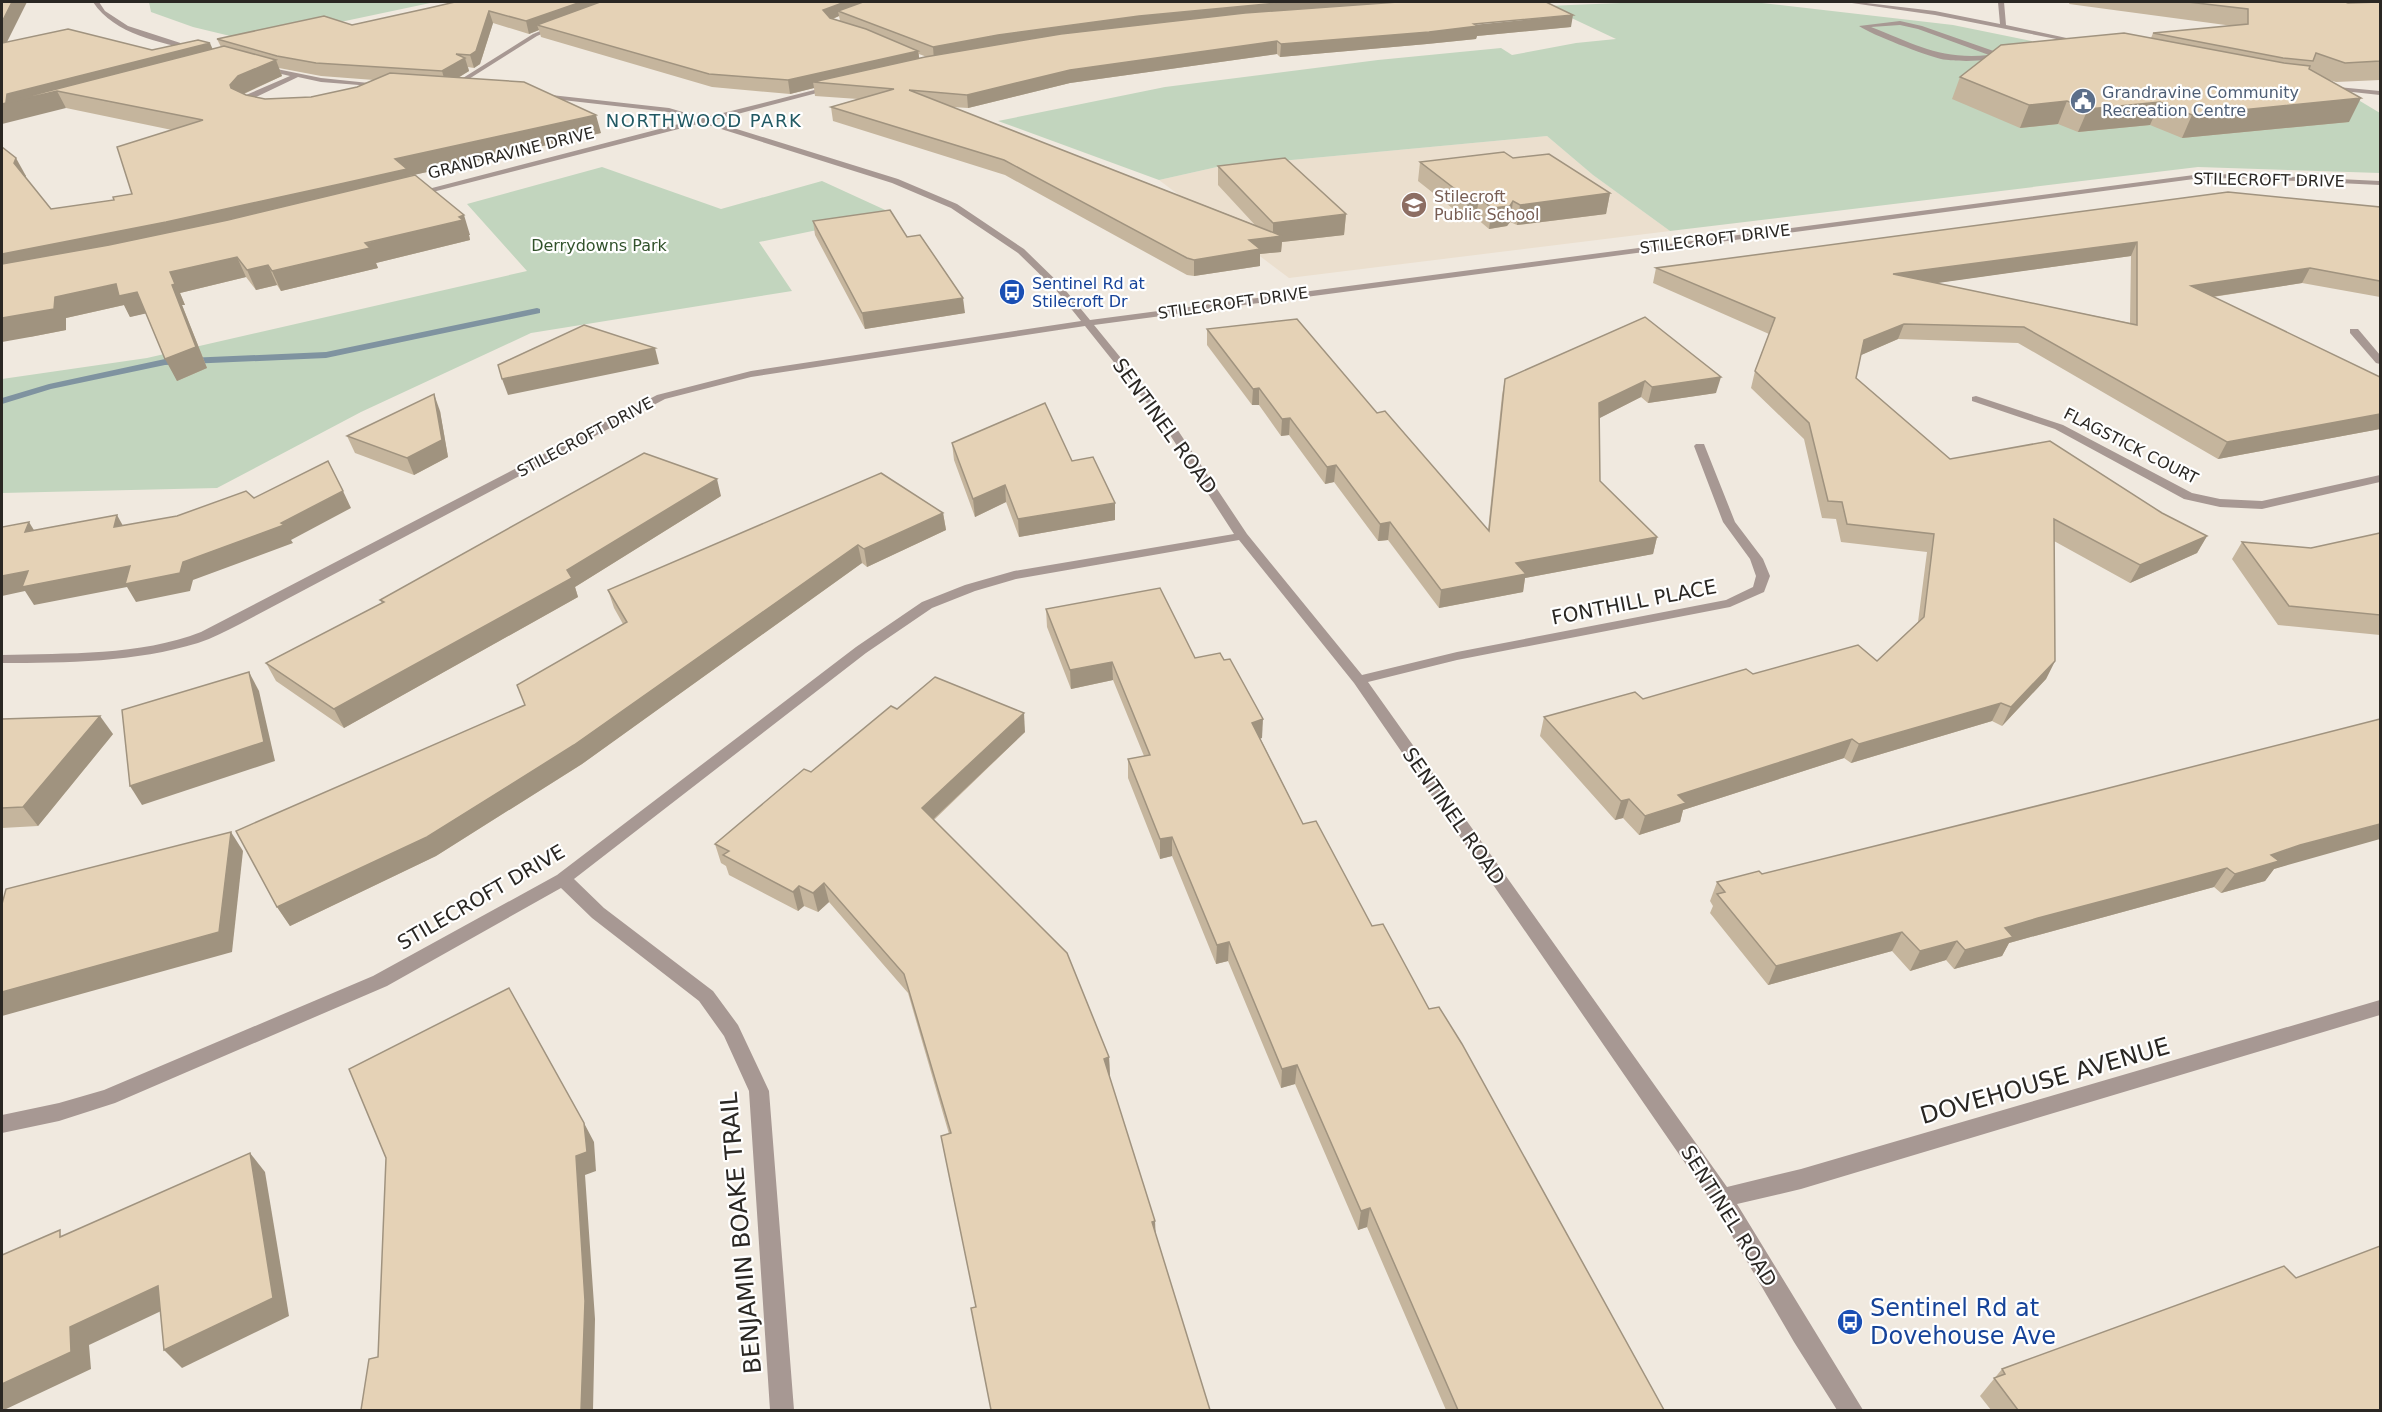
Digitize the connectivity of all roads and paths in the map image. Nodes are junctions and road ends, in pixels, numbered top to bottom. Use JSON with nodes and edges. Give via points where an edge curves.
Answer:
{"nodes":[{"id":1,"x":96,"y":2,"type":"edge"},
{"id":2,"x":1848,"y":2,"type":"edge"},
{"id":3,"x":2001,"y":2,"type":"edge"},
{"id":4,"x":563,"y":24,"type":"edge"},
{"id":5,"x":2003,"y":27,"type":"junction"},
{"id":6,"x":2069,"y":49,"type":"edge"},
{"id":7,"x":201,"y":51,"type":"edge"},
{"id":8,"x":2009,"y":55,"type":"edge"},
{"id":9,"x":1999,"y":56,"type":"junction"},
{"id":10,"x":256,"y":66,"type":"edge"},
{"id":11,"x":295,"y":76,"type":"junction"},
{"id":12,"x":838,"y":86,"type":"edge"},
{"id":13,"x":2315,"y":86,"type":"edge"},
{"id":14,"x":437,"y":89,"type":"edge"},
{"id":15,"x":448,"y":89,"type":"junction"},
{"id":16,"x":460,"y":90,"type":"edge"},
{"id":17,"x":376,"y":94,"type":"edge"},
{"id":18,"x":526,"y":94,"type":"edge"},
{"id":19,"x":2378,"y":97,"type":"edge"},
{"id":20,"x":261,"y":110,"type":"edge"},
{"id":21,"x":702,"y":120,"type":"junction"},
{"id":22,"x":2380,"y":183,"type":"edge"},
{"id":23,"x":399,"y":197,"type":"edge"},
{"id":24,"x":1088,"y":323,"type":"junction"},
{"id":25,"x":2354,"y":331,"type":"dead end"},
{"id":26,"x":2380,"y":361,"type":"edge"},
{"id":27,"x":1976,"y":399,"type":"dead end"},
{"id":28,"x":1700,"y":446,"type":"dead end"},
{"id":29,"x":2380,"y":479,"type":"edge"},
{"id":30,"x":1242,"y":536,"type":"junction"},
{"id":31,"x":2,"y":659,"type":"edge"},
{"id":32,"x":1359,"y":680,"type":"junction"},
{"id":33,"x":563,"y":879,"type":"junction"},
{"id":34,"x":2380,"y":1008,"type":"edge"},
{"id":35,"x":2,"y":1124,"type":"edge"},
{"id":36,"x":1722,"y":1198,"type":"junction"},
{"id":37,"x":782,"y":1410,"type":"edge"},
{"id":38,"x":1851,"y":1410,"type":"edge"}],
"edges":[{"from":1,"to":7,"type":"street","via":[[110,18],[134,30]]},
{"from":2,"to":5,"type":"street"},
{"from":3,"to":5,"type":"street"},
{"from":4,"to":15,"type":"street","via":[[535,36]]},
{"from":5,"to":6,"type":"street","via":[[2089,45]]},
{"from":8,"to":9,"type":"street"},
{"from":9,"to":9,"type":"street","via":[[1942,57],[1862,26],[1920,27]]},
{"from":10,"to":11,"type":"street"},
{"from":11,"to":17,"type":"street","via":[[392,86]]},
{"from":11,"to":20,"type":"street","via":[[243,103]]},
{"from":12,"to":21,"type":"street","name":"GRANDRAVINE DRIVE"},
{"from":13,"to":19,"type":"street"},
{"from":14,"to":15,"type":"street"},
{"from":15,"to":16,"type":"street"},
{"from":18,"to":21,"type":"street","name":"SENTINEL ROAD","via":[[669,110]]},
{"from":21,"to":23,"type":"street","name":"GRANDRAVINE DRIVE"},
{"from":21,"to":24,"type":"street","name":"SENTINEL ROAD","via":[[876,174],[954,206],[1021,251]]},
{"from":22,"to":24,"type":"street","name":"STILECROFT DRIVE","via":[[2194,177]]},
{"from":24,"to":30,"type":"street","name":"SENTINEL ROAD","via":[[1165,419]]},
{"from":24,"to":31,"type":"street","name":"STILECROFT DRIVE","via":[[751,374],[661,397],[235,621],[191,640],[83,656]]},
{"from":25,"to":26,"type":"street"},
{"from":27,"to":29,"type":"street","name":"FLAGSTICK COURT","via":[[2060,427],[2188,496],[2220,503],[2262,505]]},
{"from":28,"to":32,"type":"street","name":"FONTHILL PLACE","via":[[1729,522],[1756,559],[1763,576],[1758,589],[1730,603],[1457,656]]},
{"from":30,"to":32,"type":"street","name":"SENTINEL ROAD"},
{"from":30,"to":33,"type":"street","name":"STILECROFT DRIVE","via":[[1014,575],[927,605],[861,650]]},
{"from":32,"to":36,"type":"street","name":"SENTINEL ROAD"},
{"from":33,"to":35,"type":"street","name":"STILECROFT DRIVE","via":[[380,981],[108,1097]]},
{"from":33,"to":37,"type":"street","name":"BENJAMIN BOAKE TRAIL","via":[[598,913],[706,996],[732,1031],[756,1083],[765,1151]]},
{"from":34,"to":36,"type":"street","name":"DOVEHOUSE AVENUE","via":[[1802,1179]]},
{"from":36,"to":38,"type":"street","name":"SENTINEL ROAD"}]}
